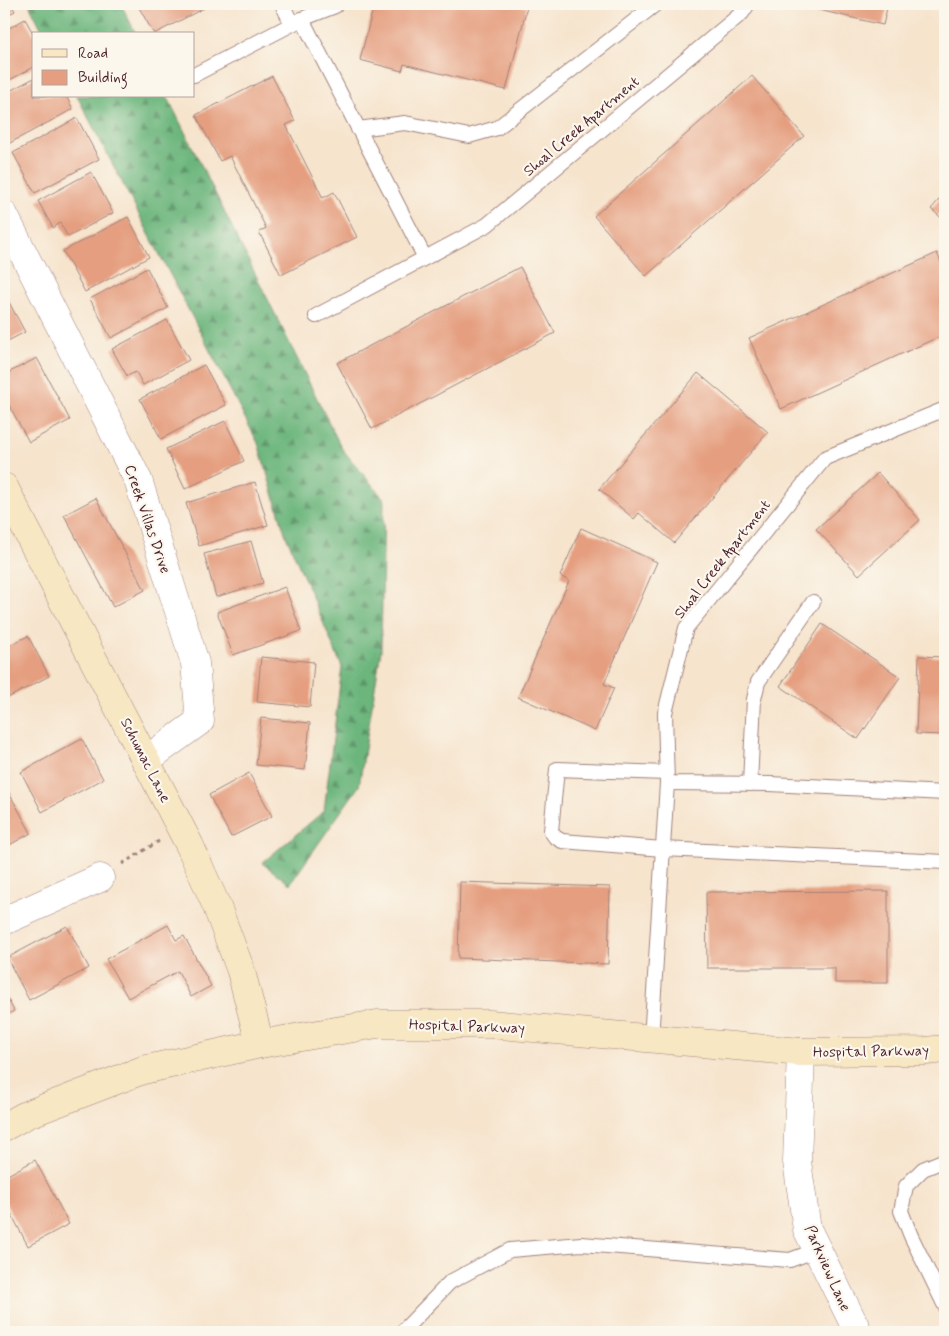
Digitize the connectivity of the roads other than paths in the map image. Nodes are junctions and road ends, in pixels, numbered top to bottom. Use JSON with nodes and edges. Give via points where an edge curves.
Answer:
{"nodes":[{"id":1,"x":282,"y":4,"type":"edge"},
{"id":2,"x":335,"y":4,"type":"edge"},
{"id":3,"x":656,"y":4,"type":"edge"},
{"id":4,"x":748,"y":4,"type":"edge"},
{"id":5,"x":297,"y":21,"type":"junction"},
{"id":6,"x":195,"y":74,"type":"edge"},
{"id":7,"x":358,"y":129,"type":"junction"},
{"id":8,"x":4,"y":215,"type":"edge"},
{"id":9,"x":424,"y":258,"type":"junction"},
{"id":10,"x":316,"y":316,"type":"dead end"},
{"id":11,"x":945,"y":409,"type":"edge"},
{"id":12,"x":4,"y":487,"type":"edge"},
{"id":13,"x":812,"y":602,"type":"dead end"},
{"id":14,"x":146,"y":760,"type":"junction"},
{"id":15,"x":666,"y":778,"type":"junction"},
{"id":16,"x":750,"y":784,"type":"junction"},
{"id":17,"x":945,"y":793,"type":"edge"},
{"id":18,"x":662,"y":849,"type":"junction"},
{"id":19,"x":945,"y":862,"type":"edge"},
{"id":20,"x":100,"y":878,"type":"road end"},
{"id":21,"x":4,"y":922,"type":"edge"},
{"id":22,"x":652,"y":1040,"type":"junction"},
{"id":23,"x":260,"y":1044,"type":"junction"},
{"id":24,"x":945,"y":1049,"type":"edge"},
{"id":25,"x":801,"y":1052,"type":"junction"},
{"id":26,"x":4,"y":1127,"type":"edge"},
{"id":27,"x":945,"y":1160,"type":"edge"},
{"id":28,"x":817,"y":1250,"type":"junction"},
{"id":29,"x":945,"y":1306,"type":"edge"},
{"id":30,"x":856,"y":1331,"type":"edge"},
{"id":31,"x":402,"y":1332,"type":"edge"}],
"edges":[{"from":1,"to":5,"type":"lane"},
{"from":2,"to":5,"type":"lane"},
{"from":3,"to":7,"type":"lane","via":[[497,128],[469,136],[405,122]]},
{"from":4,"to":9,"type":"lane","name":"Shoal Creek Apartment","via":[[742,13],[487,225]]},
{"from":5,"to":6,"type":"lane"},
{"from":5,"to":7,"type":"lane"},
{"from":7,"to":9,"type":"lane"},
{"from":8,"to":14,"type":"street","name":"Creek Villas Drive","via":[[138,480],[195,662],[200,721]]},
{"from":9,"to":10,"type":"lane","name":"Shoal Creek Apartment"},
{"from":11,"to":15,"type":"lane","name":"Shoal Creek Apartment","via":[[825,458],[686,628],[665,713]]},
{"from":12,"to":14,"type":"street","name":"Schumac Lane"},
{"from":13,"to":16,"type":"lane","via":[[758,682],[754,700]]},
{"from":14,"to":23,"type":"street","name":"Schumac Lane","via":[[217,907],[242,971]]},
{"from":15,"to":16,"type":"lane"},
{"from":15,"to":18,"type":"lane","name":"Shoal Creek Apartment"},
{"from":15,"to":18,"type":"lane","via":[[557,769],[552,831],[562,841]]},
{"from":16,"to":17,"type":"lane"},
{"from":18,"to":19,"type":"lane"},
{"from":18,"to":22,"type":"lane","name":"Shoal Creek Apartment"},
{"from":20,"to":21,"type":"street"},
{"from":22,"to":23,"type":"street","name":"Hospital Parkway","via":[[490,1024],[377,1024]]},
{"from":22,"to":25,"type":"street","name":"Hospital Parkway"},
{"from":23,"to":26,"type":"street","name":"Hospital Parkway","via":[[143,1070],[26,1115]]},
{"from":24,"to":25,"type":"street","name":"Hospital Parkway"},
{"from":25,"to":28,"type":"street","name":"Parkview Lane","via":[[797,1162],[807,1229]]},
{"from":27,"to":29,"type":"lane","via":[[923,1169],[906,1186],[902,1211]]},
{"from":28,"to":30,"type":"street","name":"Parkview Lane"},
{"from":28,"to":31,"type":"lane","via":[[790,1260],[581,1244],[510,1250],[450,1282]]}]}
